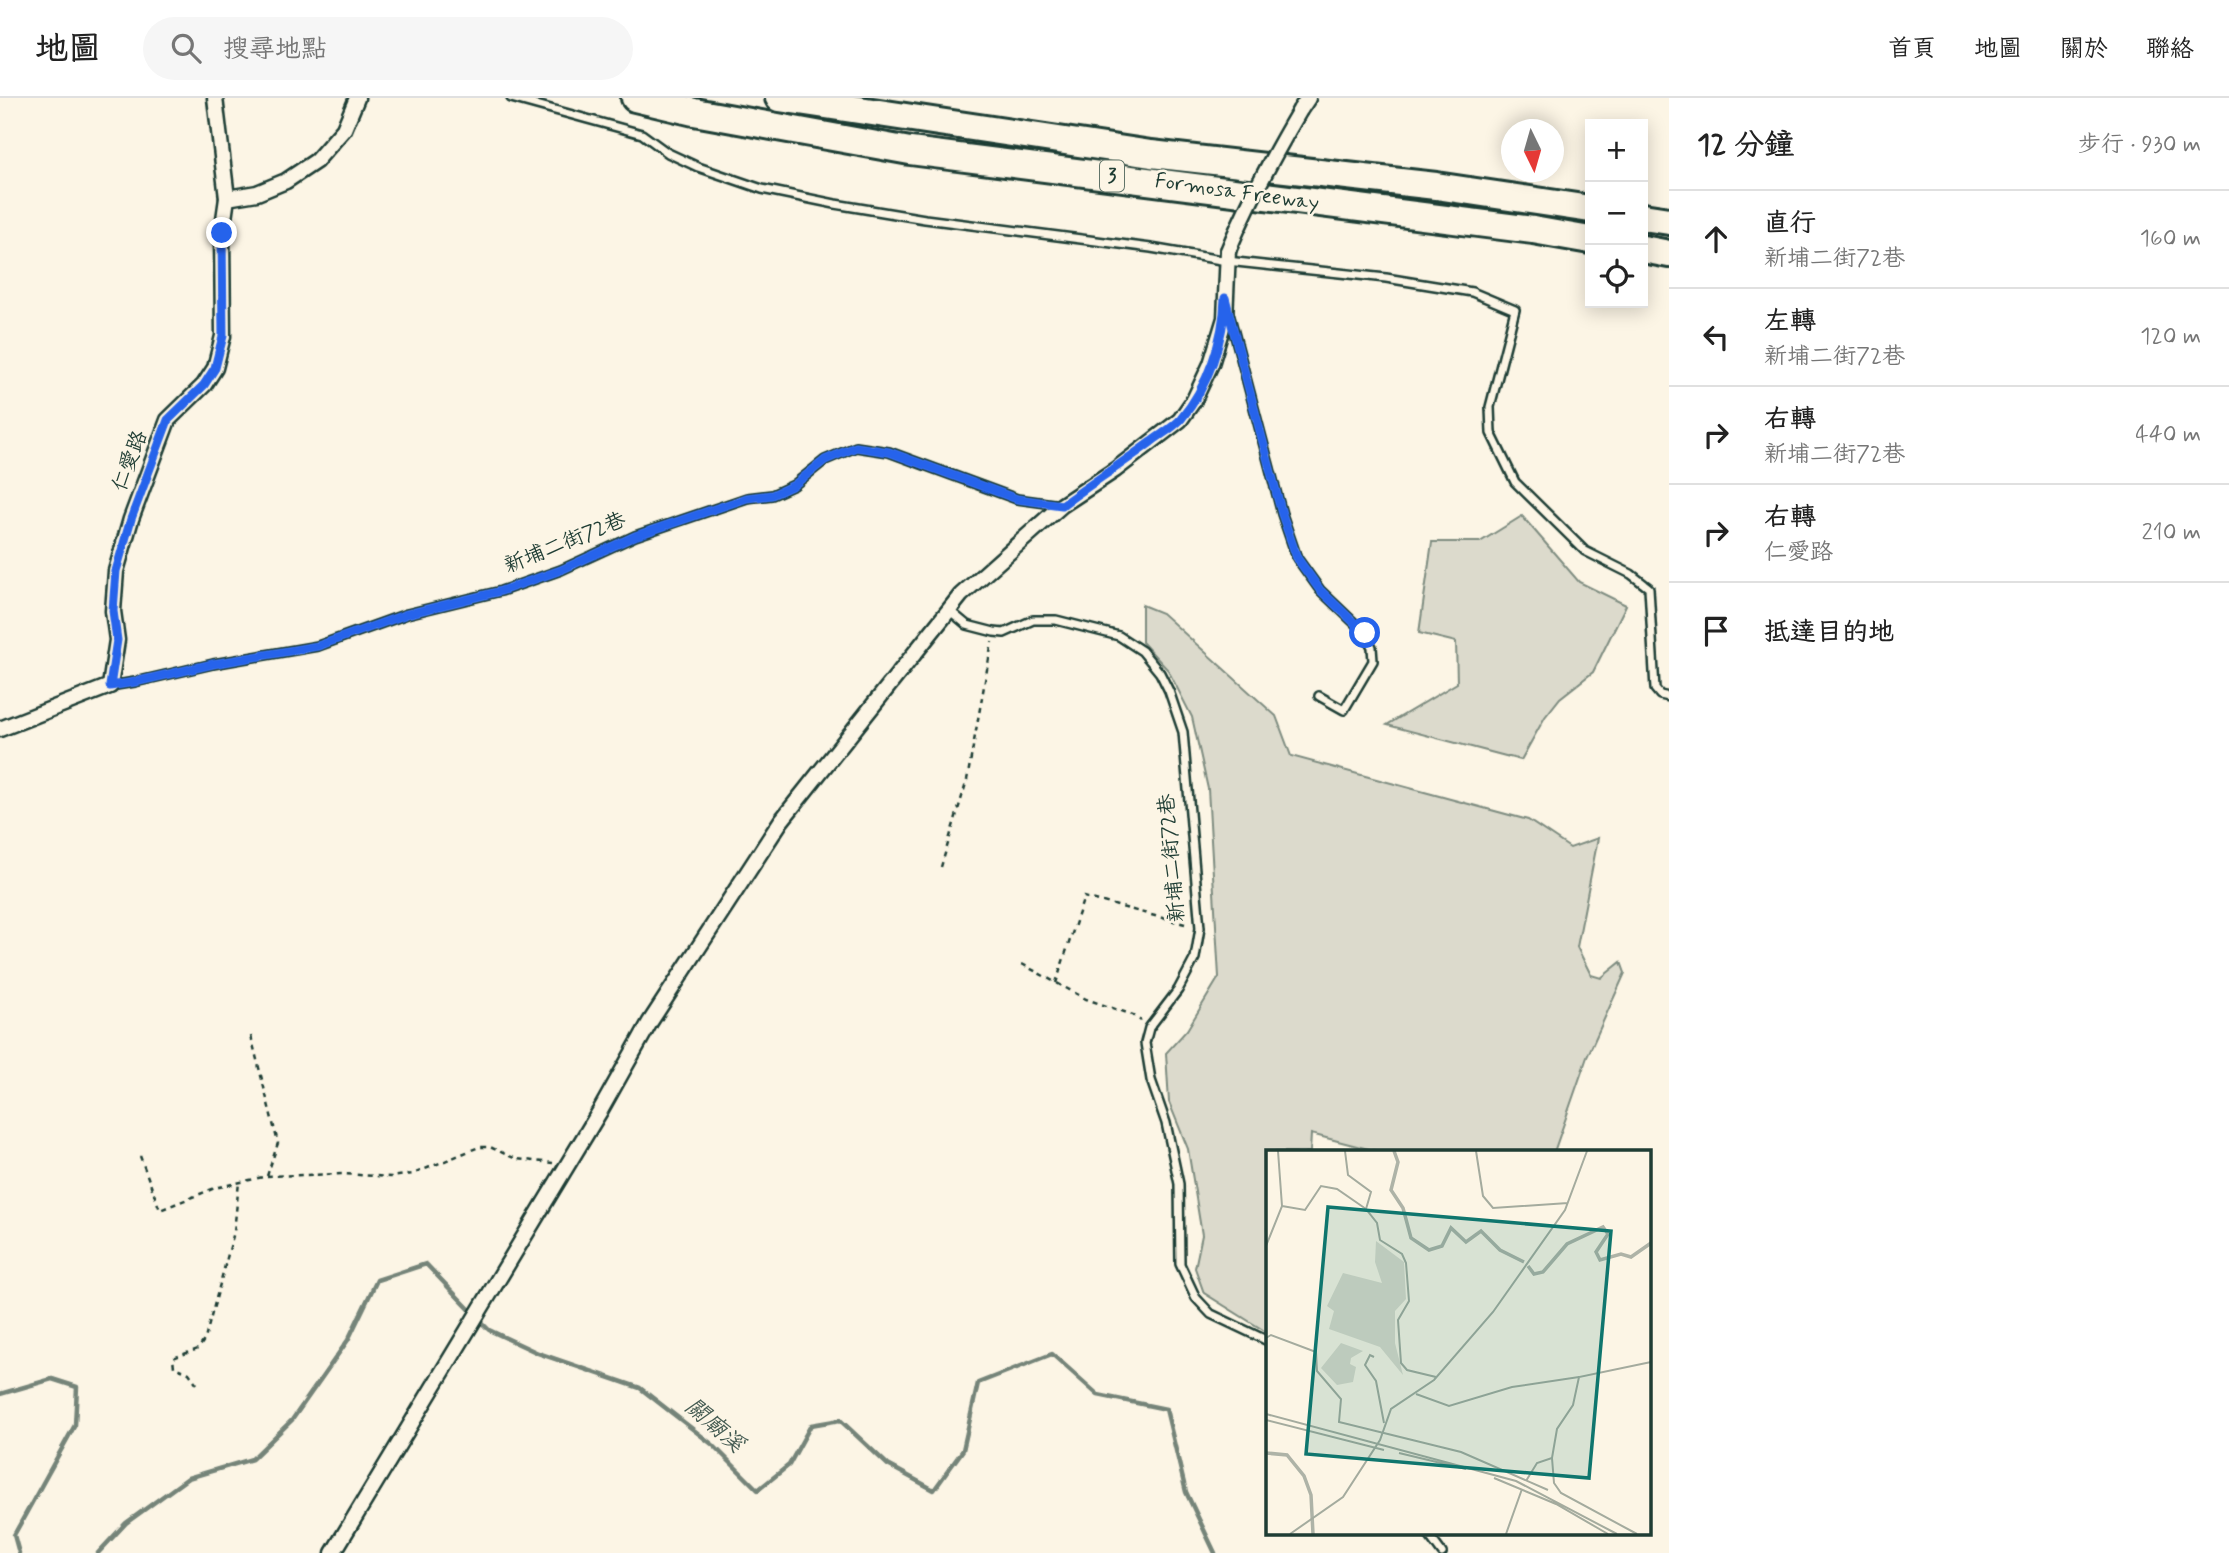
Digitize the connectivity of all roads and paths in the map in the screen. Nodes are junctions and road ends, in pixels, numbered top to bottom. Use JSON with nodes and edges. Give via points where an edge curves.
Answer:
{"nodes":[{"id":1,"x":215,"y":98,"type":"edge"},
{"id":2,"x":357,"y":98,"type":"edge"},
{"id":3,"x":512,"y":98,"type":"edge"},
{"id":4,"x":635,"y":98,"type":"edge"},
{"id":5,"x":779,"y":98,"type":"edge"},
{"id":6,"x":1304,"y":104,"type":"edge"},
{"id":7,"x":227,"y":198,"type":"junction"},
{"id":8,"x":1585,"y":208,"type":"edge"},
{"id":9,"x":1648,"y":218,"type":"edge"},
{"id":10,"x":1669,"y":221,"type":"edge"},
{"id":11,"x":1585,"y":239,"type":"edge"},
{"id":12,"x":1648,"y":250,"type":"edge"},
{"id":13,"x":1669,"y":254,"type":"edge"},
{"id":14,"x":1227,"y":256,"type":"junction"},
{"id":15,"x":1225,"y":298,"type":"junction"},
{"id":16,"x":1062,"y":505,"type":"junction"},
{"id":17,"x":949,"y":610,"type":"junction"},
{"id":18,"x":994,"y":632,"type":"junction"},
{"id":19,"x":110,"y":686,"type":"junction"},
{"id":20,"x":1320,"y":696,"type":"dead end"},
{"id":21,"x":1669,"y":697,"type":"edge"},
{"id":22,"x":0,"y":729,"type":"edge"},
{"id":23,"x":941,"y":867,"type":"dead end"},
{"id":24,"x":1185,"y":924,"type":"dead end"},
{"id":25,"x":1022,"y":964,"type":"dead end"},
{"id":26,"x":1056,"y":983,"type":"junction"},
{"id":27,"x":1149,"y":1028,"type":"junction"},
{"id":28,"x":251,"y":1036,"type":"dead end"},
{"id":29,"x":140,"y":1156,"type":"dead end"},
{"id":30,"x":563,"y":1169,"type":"junction"},
{"id":31,"x":267,"y":1177,"type":"junction"},
{"id":32,"x":239,"y":1182,"type":"junction"},
{"id":33,"x":1266,"y":1340,"type":"edge"},
{"id":34,"x":197,"y":1384,"type":"dead end"},
{"id":35,"x":1429,"y":1536,"type":"edge"},
{"id":36,"x":333,"y":1553,"type":"edge"},
{"id":37,"x":1442,"y":1553,"type":"edge"}],
"edges":[{"from":1,"to":7,"type":"street","name":"仁愛路"},
{"from":2,"to":7,"type":"street","via":[[344,129],[316,161],[286,181],[257,193]]},
{"from":3,"to":14,"type":"lane","via":[[642,134],[698,167],[762,189],[925,219]]},
{"from":4,"to":11,"type":"highway","name":"Formosa Freeway","number":"3","via":[[910,151]]},
{"from":5,"to":8,"type":"highway","name":"Formosa Freeway","number":"3","via":[[1151,154],[1436,186]]},
{"from":6,"to":14,"type":"street","bridge":true,"via":[[1242,216]]},
{"from":7,"to":19,"type":"street","name":"仁愛路","via":[[222,233],[223,336],[215,368],[204,385],[168,420],[131,519],[116,571],[113,611],[117,640]]},
{"from":9,"to":10,"type":"highway"},
{"from":12,"to":13,"type":"highway"},
{"from":14,"to":15,"type":"street"},
{"from":14,"to":21,"type":"lane","via":[[1472,292],[1515,310],[1490,407],[1491,433],[1515,482],[1585,551],[1649,588],[1655,689]]},
{"from":15,"to":16,"type":"street","via":[[1211,365],[1180,421]]},
{"from":15,"to":20,"type":"lane","via":[[1297,558],[1320,590],[1365,633],[1372,647],[1373,661],[1344,710]]},
{"from":16,"to":17,"type":"street","via":[[961,594]]},
{"from":16,"to":19,"type":"lane","name":"新埔二街72巷","via":[[1017,499],[889,452],[856,447],[825,460],[794,485],[772,495],[747,498],[635,536],[501,591],[407,614],[318,646]]},
{"from":17,"to":18,"type":"lane","via":[[967,625]]},
{"from":17,"to":30,"type":"street","via":[[782,821],[650,1022]]},
{"from":18,"to":23,"type":"path","via":[[967,780]]},
{"from":18,"to":27,"type":"lane","name":"新埔二街72巷","via":[[1004,633],[1033,620],[1119,636],[1142,651],[1169,691],[1183,732],[1200,928],[1195,958]]},
{"from":19,"to":22,"type":"street"},
{"from":24,"to":26,"type":"path","via":[[1084,897]]},
{"from":25,"to":26,"type":"path"},
{"from":26,"to":27,"type":"path","via":[[1133,1015]]},
{"from":27,"to":33,"type":"lane","via":[[1145,1043],[1151,1080],[1179,1184],[1181,1264],[1196,1298],[1211,1314]]},
{"from":28,"to":31,"type":"path","via":[[278,1143]]},
{"from":29,"to":32,"type":"path","via":[[160,1210]]},
{"from":30,"to":31,"type":"path","via":[[479,1147],[413,1174]]},
{"from":30,"to":36,"type":"street"},
{"from":31,"to":32,"type":"path"},
{"from":32,"to":34,"type":"path","via":[[234,1232],[205,1339],[198,1349],[173,1358],[174,1367],[189,1373]]},
{"from":35,"to":37,"type":"lane"}]}
